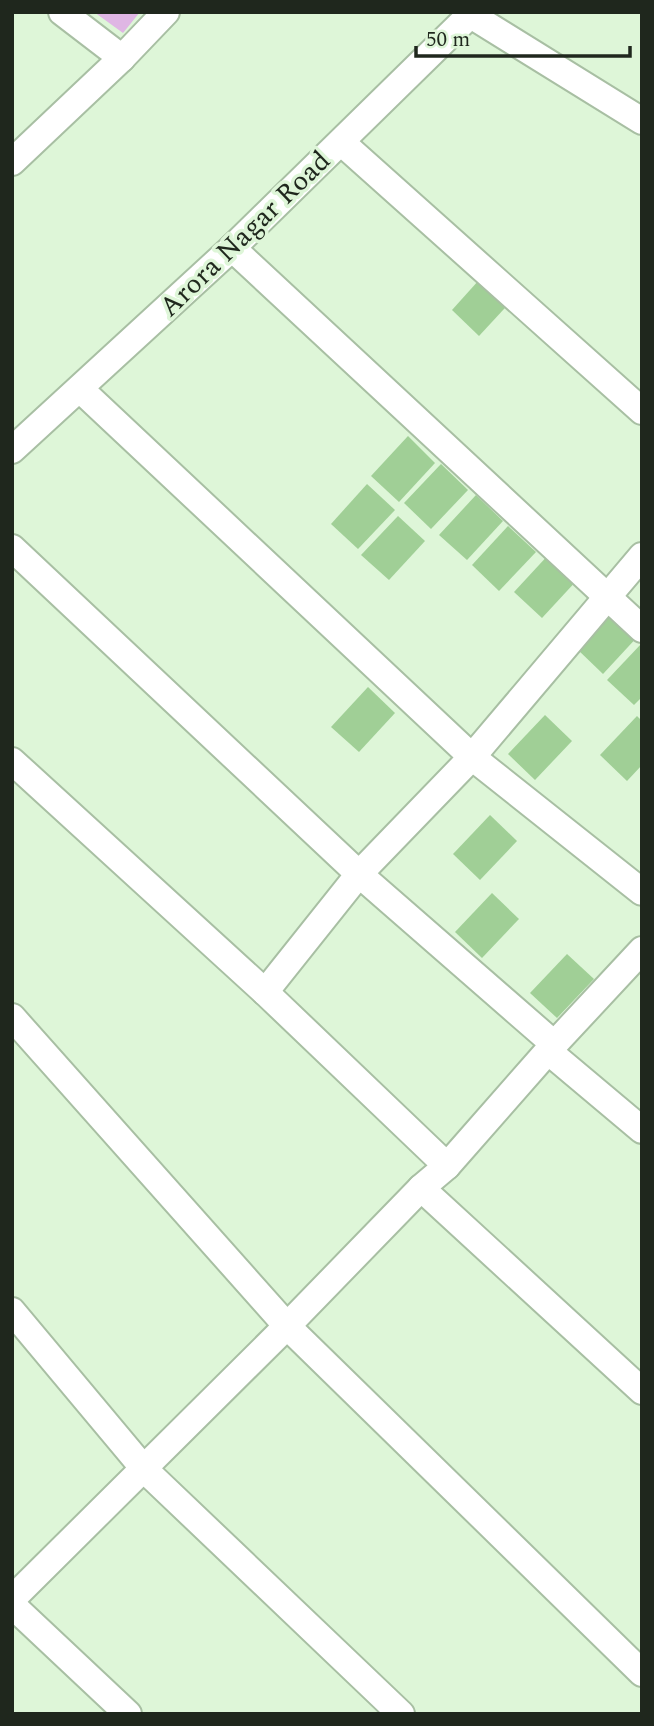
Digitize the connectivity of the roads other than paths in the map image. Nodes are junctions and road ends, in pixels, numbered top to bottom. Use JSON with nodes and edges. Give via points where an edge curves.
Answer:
{"nodes":[{"id":1,"x":62,"y":12,"type":"edge"},
{"id":2,"x":166,"y":12,"type":"edge"},
{"id":3,"x":470,"y":13,"type":"edge"},
{"id":4,"x":122,"y":58,"type":"junction"},
{"id":5,"x":642,"y":121,"type":"edge"},
{"id":6,"x":341,"y":142,"type":"junction"},
{"id":7,"x":12,"y":162,"type":"edge"},
{"id":8,"x":232,"y":248,"type":"junction"},
{"id":9,"x":80,"y":389,"type":"junction"},
{"id":10,"x":642,"y":411,"type":"edge"},
{"id":11,"x":12,"y":450,"type":"edge"},
{"id":12,"x":12,"y":548,"type":"edge"},
{"id":13,"x":642,"y":556,"type":"edge"},
{"id":14,"x":606,"y":597,"type":"junction"},
{"id":15,"x":642,"y":629,"type":"edge"},
{"id":16,"x":471,"y":757,"type":"junction"},
{"id":17,"x":12,"y":761,"type":"edge"},
{"id":18,"x":359,"y":874,"type":"junction"},
{"id":19,"x":642,"y":891,"type":"edge"},
{"id":20,"x":642,"y":950,"type":"edge"},
{"id":21,"x":265,"y":992,"type":"junction"},
{"id":22,"x":12,"y":1017,"type":"edge"},
{"id":23,"x":551,"y":1048,"type":"junction"},
{"id":24,"x":642,"y":1130,"type":"edge"},
{"id":25,"x":447,"y":1166,"type":"junction"},
{"id":26,"x":421,"y":1188,"type":"junction"},
{"id":27,"x":12,"y":1311,"type":"edge"},
{"id":28,"x":288,"y":1326,"type":"junction"},
{"id":29,"x":642,"y":1391,"type":"edge"},
{"id":30,"x":145,"y":1470,"type":"junction"},
{"id":31,"x":12,"y":1599,"type":"edge"},
{"id":32,"x":12,"y":1605,"type":"edge"},
{"id":33,"x":642,"y":1673,"type":"edge"},
{"id":34,"x":128,"y":1714,"type":"edge"},
{"id":35,"x":401,"y":1714,"type":"edge"}],
"edges":[{"from":1,"to":4,"type":"street"},
{"from":2,"to":4,"type":"street"},
{"from":3,"to":5,"type":"street"},
{"from":3,"to":6,"type":"street","name":"Arora Nagar Road"},
{"from":4,"to":7,"type":"street"},
{"from":6,"to":8,"type":"street","name":"Arora Nagar Road"},
{"from":6,"to":10,"type":"street"},
{"from":8,"to":9,"type":"street","name":"Arora Nagar Road"},
{"from":8,"to":14,"type":"street"},
{"from":9,"to":11,"type":"street","name":"Arora Nagar Road"},
{"from":9,"to":16,"type":"street"},
{"from":12,"to":18,"type":"street"},
{"from":13,"to":14,"type":"street"},
{"from":14,"to":15,"type":"street"},
{"from":14,"to":16,"type":"street"},
{"from":16,"to":18,"type":"street"},
{"from":16,"to":19,"type":"street"},
{"from":17,"to":21,"type":"street"},
{"from":18,"to":21,"type":"street"},
{"from":18,"to":23,"type":"street"},
{"from":20,"to":23,"type":"street"},
{"from":21,"to":25,"type":"street"},
{"from":22,"to":28,"type":"street"},
{"from":23,"to":24,"type":"street"},
{"from":23,"to":25,"type":"street"},
{"from":25,"to":26,"type":"street"},
{"from":26,"to":28,"type":"street"},
{"from":26,"to":29,"type":"street"},
{"from":27,"to":30,"type":"street"},
{"from":28,"to":30,"type":"street"},
{"from":28,"to":33,"type":"street"},
{"from":30,"to":31,"type":"street"},
{"from":30,"to":35,"type":"street"},
{"from":32,"to":34,"type":"street"}]}
